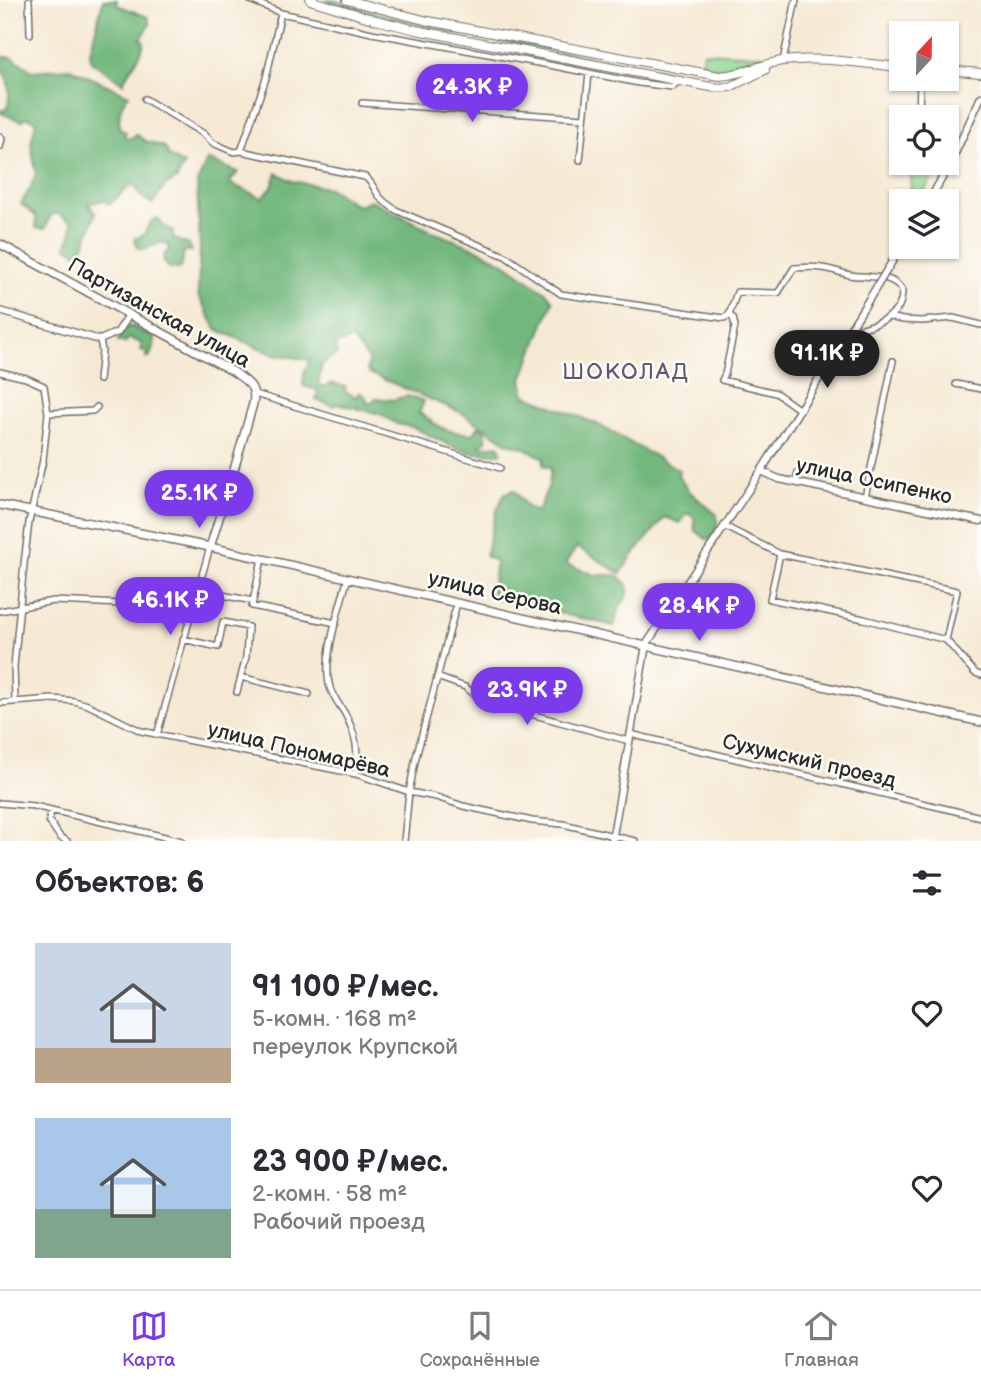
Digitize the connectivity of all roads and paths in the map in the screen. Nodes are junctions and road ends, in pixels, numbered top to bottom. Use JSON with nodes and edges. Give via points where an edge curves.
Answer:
{"nodes":[{"id":1,"x":29,"y":0,"type":"edge"},
{"id":2,"x":250,"y":0,"type":"edge"},
{"id":3,"x":310,"y":0,"type":"edge"},
{"id":4,"x":347,"y":0,"type":"edge"},
{"id":5,"x":796,"y":0,"type":"edge"},
{"id":6,"x":281,"y":13,"type":"junction"},
{"id":7,"x":30,"y":34,"type":"dead end"},
{"id":8,"x":783,"y":61,"type":"junction"},
{"id":9,"x":889,"y":66,"type":"edge"},
{"id":10,"x":959,"y":72,"type":"edge"},
{"id":11,"x":589,"y":73,"type":"junction"},
{"id":12,"x":981,"y":73,"type":"edge"},
{"id":13,"x":719,"y":76,"type":"junction"},
{"id":14,"x":679,"y":80,"type":"junction"},
{"id":15,"x":716,"y":88,"type":"junction"},
{"id":16,"x":981,"y":97,"type":"edge"},
{"id":17,"x":145,"y":99,"type":"dead end"},
{"id":18,"x":362,"y":103,"type":"dead end"},
{"id":19,"x":584,"y":118,"type":"junction"},
{"id":20,"x":0,"y":137,"type":"edge"},
{"id":21,"x":959,"y":145,"type":"edge"},
{"id":22,"x":0,"y":147,"type":"edge"},
{"id":23,"x":241,"y":151,"type":"junction"},
{"id":24,"x":580,"y":160,"type":"dead end"},
{"id":25,"x":0,"y":244,"type":"edge"},
{"id":26,"x":894,"y":259,"type":"edge"},
{"id":27,"x":0,"y":312,"type":"edge"},
{"id":28,"x":129,"y":315,"type":"junction"},
{"id":29,"x":729,"y":315,"type":"junction"},
{"id":30,"x":889,"y":317,"type":"junction"},
{"id":31,"x":981,"y":326,"type":"edge"},
{"id":32,"x":849,"y":330,"type":"junction"},
{"id":33,"x":100,"y":340,"type":"junction"},
{"id":34,"x":893,"y":361,"type":"dead end"},
{"id":35,"x":1,"y":372,"type":"edge"},
{"id":36,"x":0,"y":380,"type":"edge"},
{"id":37,"x":99,"y":380,"type":"dead end"},
{"id":38,"x":956,"y":384,"type":"dead end"},
{"id":39,"x":981,"y":389,"type":"edge"},
{"id":40,"x":255,"y":394,"type":"junction"},
{"id":41,"x":97,"y":407,"type":"dead end"},
{"id":42,"x":800,"y":410,"type":"junction"},
{"id":43,"x":48,"y":413,"type":"junction"},
{"id":44,"x":500,"y":468,"type":"dead end"},
{"id":45,"x":761,"y":471,"type":"junction"},
{"id":46,"x":798,"y":472,"type":"dead end"},
{"id":47,"x":796,"y":482,"type":"junction"},
{"id":48,"x":865,"y":497,"type":"junction"},
{"id":49,"x":0,"y":505,"type":"edge"},
{"id":50,"x":32,"y":512,"type":"junction"},
{"id":51,"x":981,"y":521,"type":"edge"},
{"id":52,"x":724,"y":526,"type":"junction"},
{"id":53,"x":210,"y":547,"type":"junction"},
{"id":54,"x":780,"y":554,"type":"junction"},
{"id":55,"x":262,"y":559,"type":"junction"},
{"id":56,"x":348,"y":578,"type":"junction"},
{"id":57,"x":197,"y":590,"type":"junction"},
{"id":58,"x":253,"y":601,"type":"junction"},
{"id":59,"x":457,"y":603,"type":"junction"},
{"id":60,"x":19,"y":607,"type":"junction"},
{"id":61,"x":192,"y":607,"type":"junction"},
{"id":62,"x":0,"y":611,"type":"edge"},
{"id":63,"x":336,"y":623,"type":"junction"},
{"id":64,"x":183,"y":639,"type":"junction"},
{"id":65,"x":946,"y":640,"type":"junction"},
{"id":66,"x":646,"y":645,"type":"junction"},
{"id":67,"x":981,"y":675,"type":"edge"},
{"id":68,"x":242,"y":677,"type":"junction"},
{"id":69,"x":437,"y":677,"type":"junction"},
{"id":70,"x":237,"y":692,"type":"dead end"},
{"id":71,"x":309,"y":694,"type":"dead end"},
{"id":72,"x":15,"y":701,"type":"junction"},
{"id":73,"x":0,"y":703,"type":"edge"},
{"id":74,"x":981,"y":722,"type":"edge"},
{"id":75,"x":157,"y":734,"type":"junction"},
{"id":76,"x":629,"y":738,"type":"junction"},
{"id":77,"x":356,"y":774,"type":"junction"},
{"id":78,"x":409,"y":792,"type":"junction"},
{"id":79,"x":0,"y":803,"type":"edge"},
{"id":80,"x":51,"y":811,"type":"junction"},
{"id":81,"x":981,"y":817,"type":"edge"},
{"id":82,"x":613,"y":838,"type":"edge"},
{"id":83,"x":67,"y":841,"type":"edge"},
{"id":84,"x":182,"y":841,"type":"edge"},
{"id":85,"x":404,"y":841,"type":"edge"},
{"id":86,"x":635,"y":841,"type":"edge"}],
"edges":[{"from":1,"to":7,"type":"street"},
{"from":2,"to":6,"type":"street"},
{"from":3,"to":14,"type":"main road","via":[[416,30]]},
{"from":4,"to":13,"type":"main road","via":[[428,21]]},
{"from":5,"to":8,"type":"street"},
{"from":6,"to":11,"type":"street"},
{"from":6,"to":23,"type":"street","via":[[266,78]]},
{"from":8,"to":9,"type":"main road"},
{"from":8,"to":13,"type":"main road"},
{"from":8,"to":15,"type":"main road","via":[[730,87]]},
{"from":10,"to":12,"type":"main road"},
{"from":11,"to":14,"type":"street","via":[[665,87]]},
{"from":11,"to":19,"type":"street"},
{"from":13,"to":15,"type":"main road","via":[[727,84]]},
{"from":14,"to":15,"type":"main road"},
{"from":16,"to":21,"type":"street"},
{"from":17,"to":23,"type":"street","via":[[213,143]]},
{"from":18,"to":19,"type":"street"},
{"from":19,"to":24,"type":"street"},
{"from":20,"to":22,"type":"street"},
{"from":23,"to":29,"type":"street","via":[[365,177],[386,204],[505,256],[561,294],[717,318]]},
{"from":25,"to":28,"type":"main road","name":"Партизанская улица"},
{"from":26,"to":32,"type":"street","bridge":true},
{"from":27,"to":33,"type":"street"},
{"from":28,"to":33,"type":"street","via":[[118,332]]},
{"from":28,"to":40,"type":"main road","name":"Партизанская улица","via":[[234,372]]},
{"from":29,"to":30,"type":"street","via":[[737,292],[778,293],[794,268],[821,267],[899,284],[898,308]]},
{"from":29,"to":42,"type":"street","via":[[735,326],[722,380],[776,393]]},
{"from":30,"to":31,"type":"street","via":[[953,318]]},
{"from":30,"to":32,"type":"street"},
{"from":32,"to":42,"type":"street"},
{"from":33,"to":37,"type":"street"},
{"from":34,"to":48,"type":"street"},
{"from":35,"to":36,"type":"street"},
{"from":35,"to":43,"type":"street","via":[[44,386]]},
{"from":38,"to":39,"type":"street"},
{"from":40,"to":44,"type":"street","name":"Партизанская улица"},
{"from":40,"to":53,"type":"main road"},
{"from":41,"to":43,"type":"street","via":[[86,412]]},
{"from":42,"to":45,"type":"street"},
{"from":43,"to":50,"type":"street"},
{"from":45,"to":47,"type":"street","name":"улица Осипенко"},
{"from":45,"to":52,"type":"street"},
{"from":46,"to":47,"type":"street"},
{"from":47,"to":48,"type":"street","name":"улица Осипенко"},
{"from":48,"to":51,"type":"street","name":"улица Осипенко"},
{"from":49,"to":50,"type":"main road","name":"улица Серова"},
{"from":50,"to":53,"type":"main road","name":"улица Серова"},
{"from":50,"to":60,"type":"street"},
{"from":52,"to":54,"type":"street"},
{"from":52,"to":66,"type":"street"},
{"from":53,"to":55,"type":"main road","name":"улица Серова"},
{"from":53,"to":57,"type":"street"},
{"from":54,"to":65,"type":"street","via":[[770,599]]},
{"from":54,"to":65,"type":"street","via":[[957,591]]},
{"from":55,"to":56,"type":"main road","name":"улица Серова"},
{"from":55,"to":58,"type":"street"},
{"from":56,"to":59,"type":"main road","name":"улица Серова"},
{"from":56,"to":63,"type":"street"},
{"from":57,"to":58,"type":"street"},
{"from":57,"to":61,"type":"street"},
{"from":58,"to":63,"type":"street","via":[[252,606]]},
{"from":59,"to":66,"type":"main road","name":"улица Серова"},
{"from":59,"to":69,"type":"street"},
{"from":60,"to":61,"type":"street","via":[[53,601]]},
{"from":60,"to":62,"type":"street"},
{"from":60,"to":72,"type":"street"},
{"from":61,"to":64,"type":"street"},
{"from":63,"to":77,"type":"street","via":[[327,667],[329,685],[352,727],[358,754]]},
{"from":64,"to":68,"type":"street","via":[[218,647],[223,622],[248,627]]},
{"from":64,"to":75,"type":"street"},
{"from":65,"to":67,"type":"street"},
{"from":66,"to":74,"type":"main road","name":"улица Серова"},
{"from":66,"to":76,"type":"street"},
{"from":68,"to":70,"type":"street"},
{"from":68,"to":71,"type":"street"},
{"from":69,"to":76,"type":"street","name":"Сухумский проезд","via":[[465,687],[484,701]]},
{"from":69,"to":78,"type":"street"},
{"from":72,"to":73,"type":"street","name":"улица Пономарёва"},
{"from":72,"to":75,"type":"street","name":"улица Пономарёва","via":[[74,701]]},
{"from":75,"to":77,"type":"street","name":"улица Пономарёва"},
{"from":76,"to":81,"type":"street","name":"Сухумский проезд"},
{"from":76,"to":82,"type":"street"},
{"from":77,"to":78,"type":"street","name":"улица Пономарёва"},
{"from":78,"to":82,"type":"street","name":"улица Пономарёва"},
{"from":78,"to":85,"type":"street"},
{"from":79,"to":80,"type":"street"},
{"from":80,"to":83,"type":"street","via":[[49,821]]},
{"from":80,"to":84,"type":"street"},
{"from":82,"to":86,"type":"street","name":"улица Пономарёва"}]}
